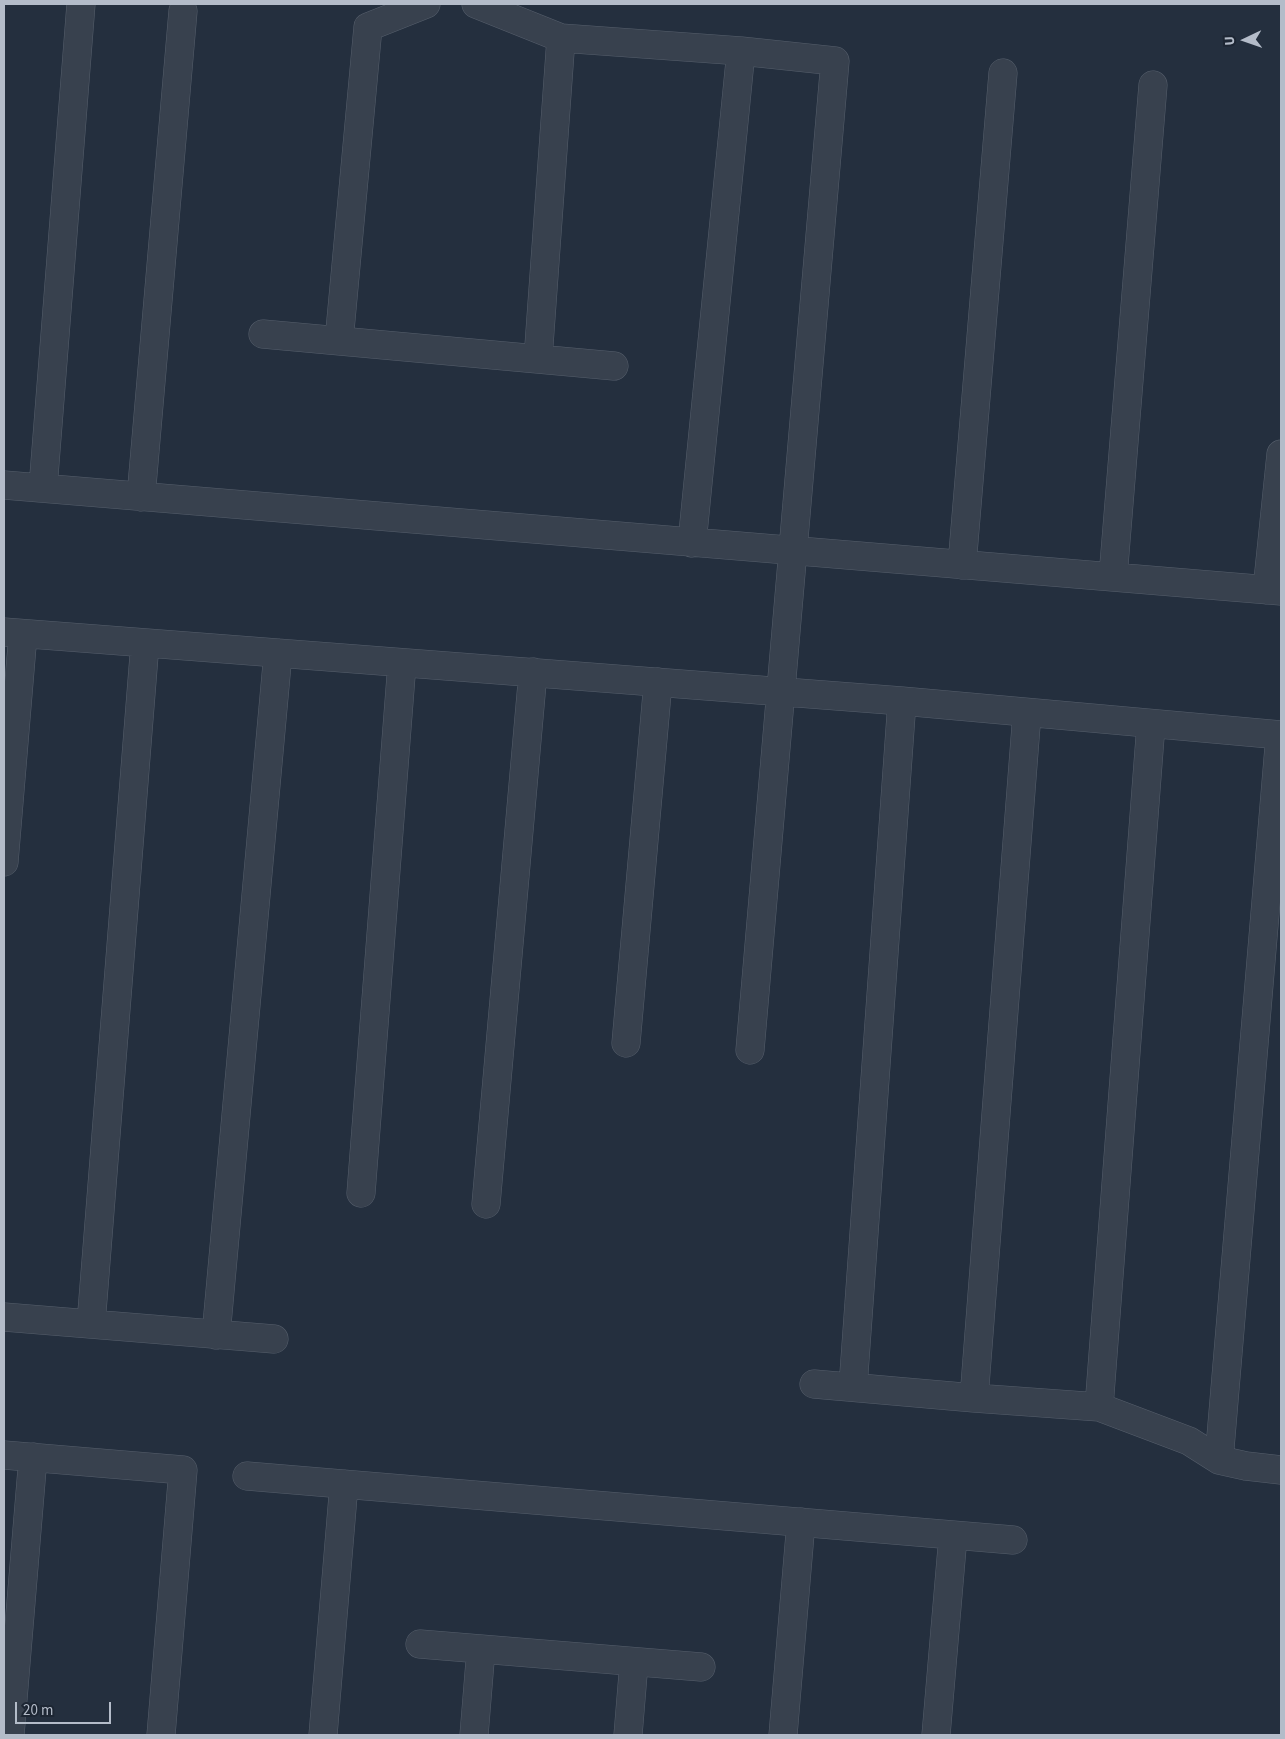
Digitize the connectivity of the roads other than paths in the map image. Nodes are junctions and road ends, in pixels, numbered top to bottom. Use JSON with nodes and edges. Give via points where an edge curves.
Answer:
{"nodes":[{"id":1,"x":81,"y":4,"type":"edge"},
{"id":2,"x":426,"y":4,"type":"edge"},
{"id":3,"x":476,"y":4,"type":"edge"},
{"id":4,"x":183,"y":11,"type":"dead end"},
{"id":5,"x":561,"y":38,"type":"junction"},
{"id":6,"x":741,"y":51,"type":"junction"},
{"id":7,"x":1002,"y":73,"type":"dead end"},
{"id":8,"x":1152,"y":85,"type":"dead end"},
{"id":9,"x":263,"y":334,"type":"dead end"},
{"id":10,"x":339,"y":341,"type":"junction"},
{"id":11,"x":538,"y":359,"type":"junction"},
{"id":12,"x":614,"y":366,"type":"dead end"},
{"id":13,"x":1281,"y":454,"type":"edge"},
{"id":14,"x":4,"y":485,"type":"edge"},
{"id":15,"x":43,"y":488,"type":"junction"},
{"id":16,"x":141,"y":497,"type":"junction"},
{"id":17,"x":692,"y":543,"type":"junction"},
{"id":18,"x":793,"y":552,"type":"junction"},
{"id":19,"x":962,"y":565,"type":"junction"},
{"id":20,"x":1113,"y":578,"type":"junction"},
{"id":21,"x":1274,"y":591,"type":"edge"},
{"id":22,"x":14,"y":633,"type":"edge"},
{"id":23,"x":145,"y":643,"type":"junction"},
{"id":24,"x":278,"y":653,"type":"junction"},
{"id":25,"x":402,"y":663,"type":"junction"},
{"id":26,"x":533,"y":672,"type":"junction"},
{"id":27,"x":658,"y":682,"type":"junction"},
{"id":28,"x":781,"y":692,"type":"junction"},
{"id":29,"x":902,"y":701,"type":"junction"},
{"id":30,"x":1027,"y":713,"type":"junction"},
{"id":31,"x":1151,"y":724,"type":"junction"},
{"id":32,"x":1281,"y":735,"type":"edge"},
{"id":33,"x":4,"y":862,"type":"edge"},
{"id":34,"x":626,"y":1043,"type":"dead end"},
{"id":35,"x":750,"y":1050,"type":"dead end"},
{"id":36,"x":361,"y":1193,"type":"dead end"},
{"id":37,"x":486,"y":1204,"type":"dead end"},
{"id":38,"x":4,"y":1317,"type":"edge"},
{"id":39,"x":91,"y":1324,"type":"junction"},
{"id":40,"x":216,"y":1334,"type":"junction"},
{"id":41,"x":274,"y":1339,"type":"dead end"},
{"id":42,"x":814,"y":1384,"type":"dead end"},
{"id":43,"x":853,"y":1387,"type":"junction"},
{"id":44,"x":974,"y":1398,"type":"junction"},
{"id":45,"x":1099,"y":1407,"type":"junction"},
{"id":46,"x":4,"y":1455,"type":"edge"},
{"id":47,"x":33,"y":1457,"type":"junction"},
{"id":48,"x":1219,"y":1460,"type":"junction"},
{"id":49,"x":1281,"y":1470,"type":"edge"},
{"id":50,"x":247,"y":1476,"type":"dead end"},
{"id":51,"x":344,"y":1484,"type":"junction"},
{"id":52,"x":801,"y":1522,"type":"junction"},
{"id":53,"x":953,"y":1536,"type":"junction"},
{"id":54,"x":1013,"y":1540,"type":"dead end"},
{"id":55,"x":420,"y":1644,"type":"dead end"},
{"id":56,"x":481,"y":1649,"type":"junction"},
{"id":57,"x":634,"y":1662,"type":"junction"},
{"id":58,"x":701,"y":1667,"type":"dead end"},
{"id":59,"x":10,"y":1735,"type":"edge"},
{"id":60,"x":162,"y":1735,"type":"edge"},
{"id":61,"x":323,"y":1735,"type":"edge"},
{"id":62,"x":474,"y":1735,"type":"edge"},
{"id":63,"x":628,"y":1735,"type":"edge"},
{"id":64,"x":783,"y":1735,"type":"edge"},
{"id":65,"x":936,"y":1735,"type":"edge"}],
"edges":[{"from":1,"to":15,"type":"street"},
{"from":2,"to":10,"type":"street","via":[[368,27]]},
{"from":3,"to":5,"type":"street"},
{"from":4,"to":16,"type":"street"},
{"from":5,"to":6,"type":"street"},
{"from":5,"to":11,"type":"street"},
{"from":6,"to":17,"type":"street"},
{"from":6,"to":18,"type":"street","via":[[836,61]]},
{"from":7,"to":19,"type":"street"},
{"from":8,"to":20,"type":"street"},
{"from":9,"to":10,"type":"street"},
{"from":10,"to":11,"type":"street"},
{"from":11,"to":12,"type":"street"},
{"from":13,"to":21,"type":"street"},
{"from":14,"to":15,"type":"street"},
{"from":15,"to":16,"type":"street"},
{"from":16,"to":17,"type":"street"},
{"from":17,"to":18,"type":"street"},
{"from":18,"to":19,"type":"street"},
{"from":18,"to":28,"type":"street"},
{"from":19,"to":20,"type":"street"},
{"from":20,"to":21,"type":"street"},
{"from":22,"to":23,"type":"street"},
{"from":22,"to":33,"type":"street"},
{"from":23,"to":24,"type":"street"},
{"from":23,"to":39,"type":"street"},
{"from":24,"to":25,"type":"street"},
{"from":24,"to":40,"type":"street"},
{"from":25,"to":26,"type":"street"},
{"from":25,"to":36,"type":"street"},
{"from":26,"to":27,"type":"street"},
{"from":26,"to":37,"type":"street"},
{"from":27,"to":28,"type":"street"},
{"from":27,"to":34,"type":"street"},
{"from":28,"to":29,"type":"street"},
{"from":28,"to":35,"type":"street"},
{"from":29,"to":30,"type":"street"},
{"from":29,"to":43,"type":"street"},
{"from":30,"to":31,"type":"street"},
{"from":30,"to":44,"type":"street"},
{"from":31,"to":32,"type":"street"},
{"from":31,"to":45,"type":"street"},
{"from":32,"to":48,"type":"street"},
{"from":38,"to":39,"type":"street"},
{"from":39,"to":40,"type":"street"},
{"from":40,"to":41,"type":"street"},
{"from":42,"to":43,"type":"street"},
{"from":43,"to":44,"type":"street"},
{"from":44,"to":45,"type":"street"},
{"from":45,"to":48,"type":"street","via":[[1189,1441]]},
{"from":46,"to":47,"type":"street"},
{"from":47,"to":59,"type":"street"},
{"from":47,"to":60,"type":"street","via":[[183,1470]]},
{"from":48,"to":49,"type":"street"},
{"from":50,"to":51,"type":"street"},
{"from":51,"to":52,"type":"street"},
{"from":51,"to":61,"type":"street"},
{"from":52,"to":53,"type":"street"},
{"from":52,"to":64,"type":"street"},
{"from":53,"to":54,"type":"street"},
{"from":53,"to":65,"type":"street"},
{"from":55,"to":56,"type":"street"},
{"from":56,"to":57,"type":"street"},
{"from":56,"to":62,"type":"street"},
{"from":57,"to":58,"type":"street"},
{"from":57,"to":63,"type":"street"}]}
